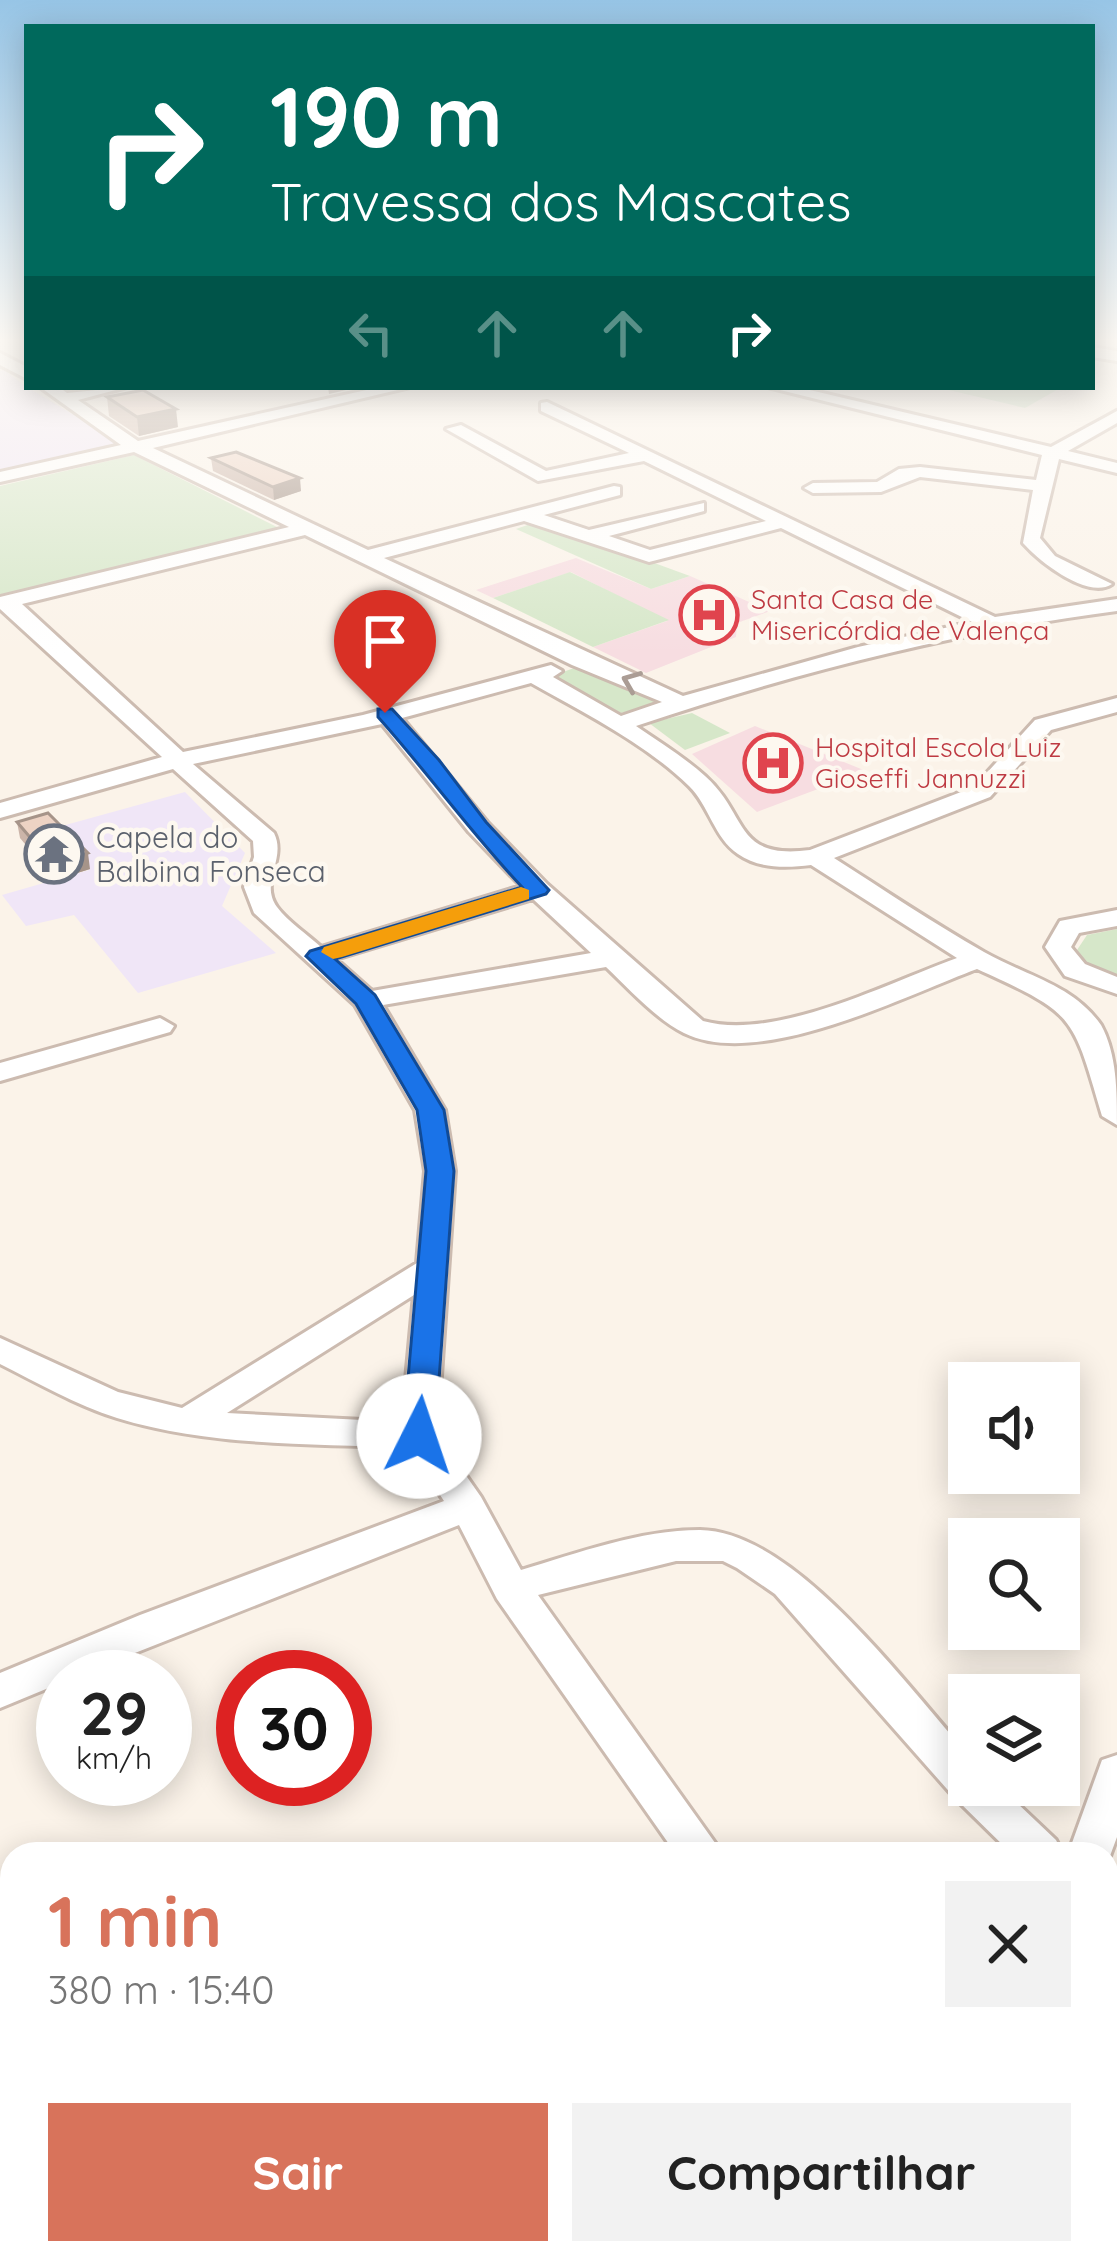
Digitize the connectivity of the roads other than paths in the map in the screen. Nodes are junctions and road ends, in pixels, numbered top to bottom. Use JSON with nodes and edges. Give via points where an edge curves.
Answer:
{"nodes":[{"id":1,"x":130,"y":443,"type":"edge"},
{"id":2,"x":144,"y":443,"type":"edge"},
{"id":3,"x":482,"y":443,"type":"edge"},
{"id":4,"x":620,"y":443,"type":"edge"},
{"id":5,"x":1005,"y":443,"type":"edge"},
{"id":6,"x":1071,"y":443,"type":"edge"},
{"id":7,"x":133,"y":445,"type":"junction"},
{"id":8,"x":1052,"y":454,"type":"junction"},
{"id":9,"x":646,"y":455,"type":"junction"},
{"id":10,"x":1117,"y":468,"type":"edge"},
{"id":11,"x":0,"y":478,"type":"edge"},
{"id":12,"x":1045,"y":486,"type":"junction"},
{"id":13,"x":813,"y":488,"type":"dead end"},
{"id":14,"x":614,"y":491,"type":"dead end"},
{"id":15,"x":697,"y":507,"type":"dead end"},
{"id":16,"x":525,"y":515,"type":"junction"},
{"id":17,"x":779,"y":524,"type":"junction"},
{"id":18,"x":306,"y":529,"type":"junction"},
{"id":19,"x":586,"y":536,"type":"junction"},
{"id":20,"x":365,"y":556,"type":"junction"},
{"id":21,"x":1110,"y":576,"type":"edge"},
{"id":22,"x":4,"y":602,"type":"edge"},
{"id":23,"x":1117,"y":605,"type":"edge"},
{"id":24,"x":1088,"y":608,"type":"junction"},
{"id":25,"x":995,"y":625,"type":"junction"},
{"id":26,"x":580,"y":661,"type":"junction"},
{"id":27,"x":543,"y":675,"type":"junction"},
{"id":28,"x":682,"y":703,"type":"junction"},
{"id":29,"x":1117,"y":705,"type":"edge"},
{"id":30,"x":382,"y":719,"type":"junction"},
{"id":31,"x":619,"y":724,"type":"junction"},
{"id":32,"x":184,"y":767,"type":"junction"},
{"id":33,"x":7,"y":813,"type":"edge"},
{"id":34,"x":815,"y":857,"type":"junction"},
{"id":35,"x":538,"y":890,"type":"junction"},
{"id":36,"x":1117,"y":918,"type":"edge"},
{"id":37,"x":318,"y":956,"type":"junction"},
{"id":38,"x":612,"y":958,"type":"junction"},
{"id":39,"x":978,"y":960,"type":"junction"},
{"id":40,"x":1104,"y":983,"type":"edge"},
{"id":41,"x":1048,"y":991,"type":"junction"},
{"id":42,"x":366,"y":1000,"type":"junction"},
{"id":43,"x":160,"y":1026,"type":"dead end"},
{"id":44,"x":0,"y":1072,"type":"edge"},
{"id":45,"x":1117,"y":1116,"type":"edge"},
{"id":46,"x":432,"y":1268,"type":"junction"},
{"id":47,"x":0,"y":1350,"type":"edge"},
{"id":48,"x":188,"y":1421,"type":"junction"},
{"id":49,"x":419,"y":1436,"type":"junction"},
{"id":50,"x":468,"y":1507,"type":"junction"},
{"id":51,"x":511,"y":1588,"type":"junction"},
{"id":52,"x":0,"y":1691,"type":"edge"},
{"id":53,"x":948,"y":1760,"type":"edge"},
{"id":54,"x":1117,"y":1773,"type":"edge"},
{"id":55,"x":992,"y":1806,"type":"edge"},
{"id":56,"x":691,"y":1842,"type":"edge"},
{"id":57,"x":1029,"y":1842,"type":"edge"},
{"id":58,"x":1094,"y":1842,"type":"edge"}],
"edges":[{"from":1,"to":7,"type":"street"},
{"from":2,"to":7,"type":"street"},
{"from":3,"to":9,"type":"street","via":[[544,477]]},
{"from":4,"to":9,"type":"street"},
{"from":5,"to":8,"type":"street"},
{"from":6,"to":8,"type":"street"},
{"from":7,"to":11,"type":"street"},
{"from":7,"to":18,"type":"street"},
{"from":8,"to":10,"type":"street"},
{"from":8,"to":12,"type":"street"},
{"from":9,"to":17,"type":"street"},
{"from":12,"to":13,"type":"street","via":[[920,472],[881,487]]},
{"from":12,"to":21,"type":"street","via":[[1031,544],[1048,560]]},
{"from":14,"to":16,"type":"street"},
{"from":15,"to":19,"type":"street"},
{"from":16,"to":19,"type":"street"},
{"from":16,"to":20,"type":"street"},
{"from":17,"to":19,"type":"street","via":[[666,554]]},
{"from":17,"to":25,"type":"street"},
{"from":18,"to":20,"type":"street"},
{"from":18,"to":22,"type":"street"},
{"from":20,"to":26,"type":"street"},
{"from":21,"to":24,"type":"street"},
{"from":22,"to":32,"type":"street"},
{"from":23,"to":24,"type":"street"},
{"from":24,"to":25,"type":"street"},
{"from":25,"to":28,"type":"street"},
{"from":26,"to":27,"type":"street"},
{"from":28,"to":26,"type":"street","one_way":true},
{"from":27,"to":30,"type":"street"},
{"from":27,"to":31,"type":"street"},
{"from":28,"to":31,"type":"street"},
{"from":29,"to":34,"type":"street","via":[[1043,725],[982,792]]},
{"from":30,"to":32,"type":"street"},
{"from":30,"to":35,"type":"street"},
{"from":31,"to":34,"type":"street","via":[[700,783],[750,852],[783,861]]},
{"from":32,"to":33,"type":"street"},
{"from":32,"to":37,"type":"street","via":[[265,838],[257,896]]},
{"from":34,"to":39,"type":"street"},
{"from":35,"to":37,"type":"street"},
{"from":35,"to":38,"type":"street"},
{"from":36,"to":40,"type":"street","via":[[1084,921],[1060,937],[1063,959]]},
{"from":37,"to":42,"type":"street"},
{"from":38,"to":39,"type":"street","via":[[693,1027],[729,1037],[772,1034]]},
{"from":38,"to":42,"type":"street"},
{"from":39,"to":41,"type":"street"},
{"from":40,"to":41,"type":"street"},
{"from":41,"to":45,"type":"street","via":[[1091,1031]]},
{"from":42,"to":46,"type":"street","via":[[430,1110],[440,1171]]},
{"from":43,"to":44,"type":"street"},
{"from":46,"to":48,"type":"street"},
{"from":46,"to":49,"type":"street"},
{"from":47,"to":48,"type":"street","via":[[98,1399]]},
{"from":48,"to":49,"type":"street"},
{"from":49,"to":50,"type":"street"},
{"from":50,"to":51,"type":"street"},
{"from":50,"to":52,"type":"street"},
{"from":51,"to":53,"type":"street","via":[[666,1549],[721,1546],[789,1583]]},
{"from":51,"to":56,"type":"street"},
{"from":54,"to":58,"type":"street"},
{"from":55,"to":57,"type":"street"}]}
